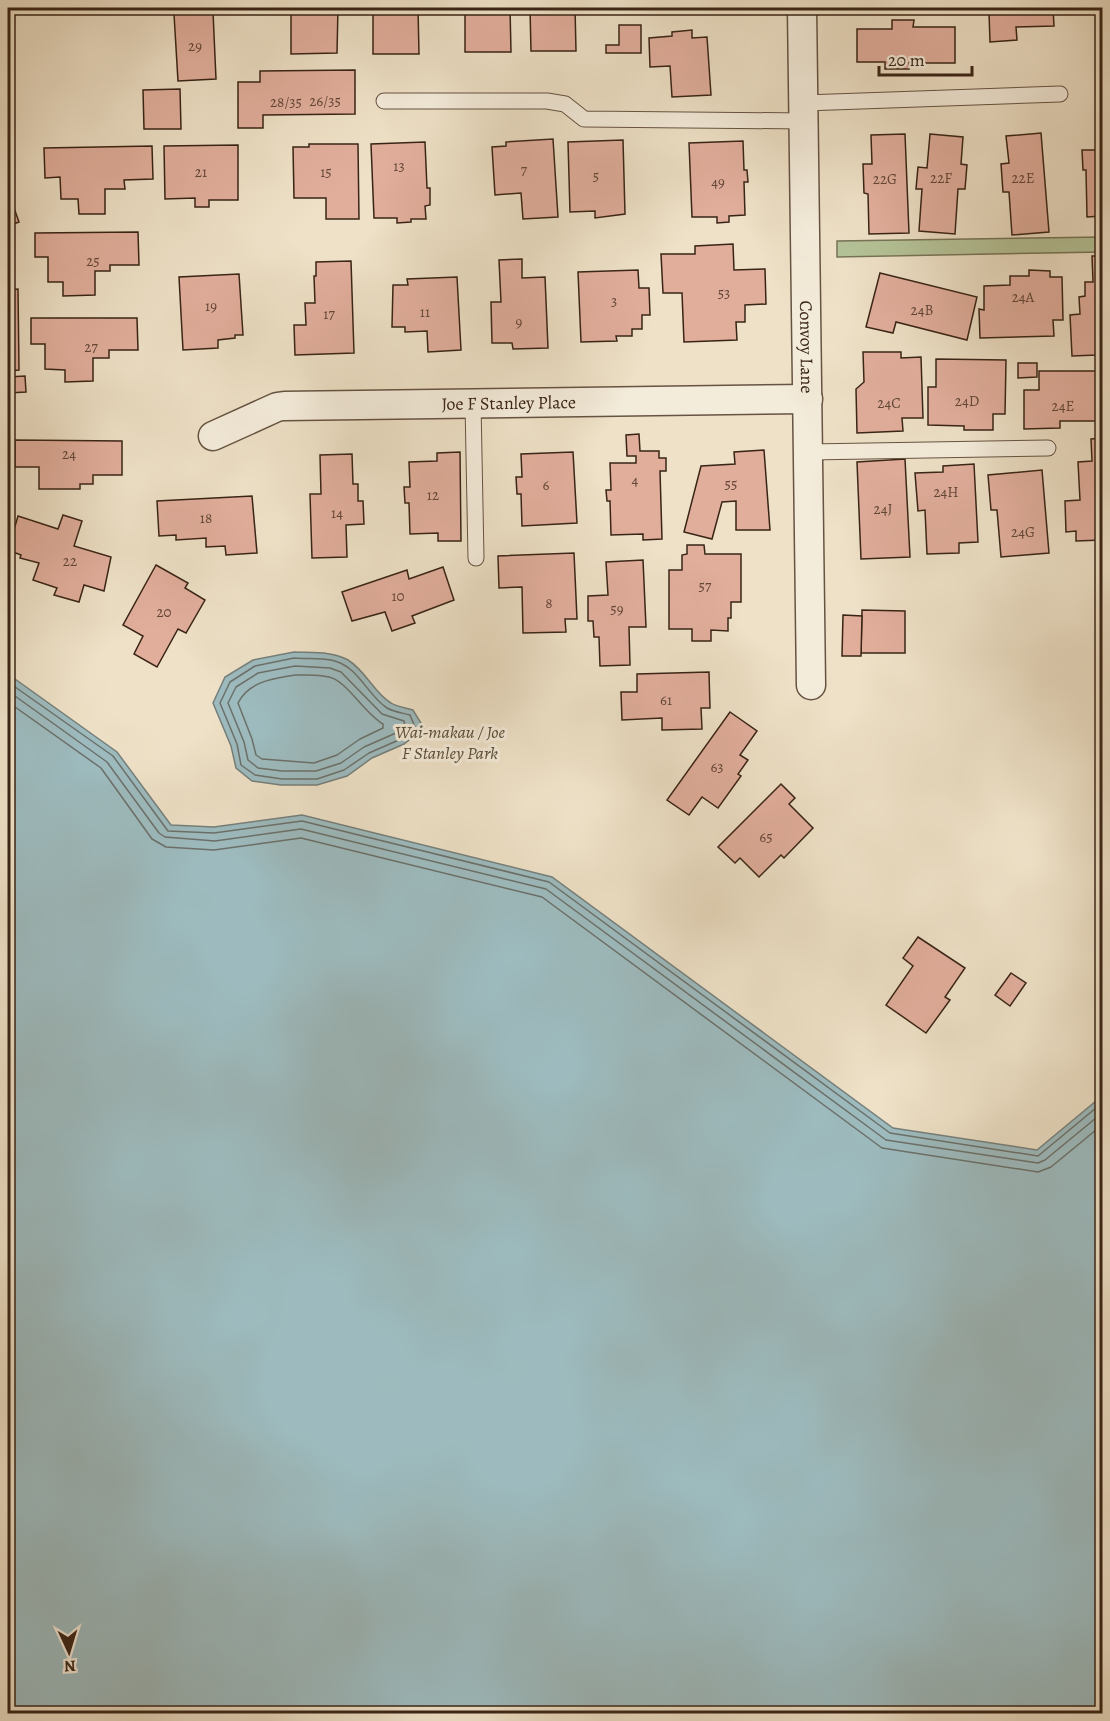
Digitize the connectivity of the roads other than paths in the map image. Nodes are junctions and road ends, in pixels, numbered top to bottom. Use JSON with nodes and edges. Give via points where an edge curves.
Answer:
{"nodes":[{"id":1,"x":802,"y":8,"type":"edge"},
{"id":2,"x":1060,"y":94,"type":"dead end"},
{"id":3,"x":384,"y":101,"type":"dead end"},
{"id":4,"x":804,"y":112,"type":"junction"},
{"id":5,"x":808,"y":399,"type":"junction"},
{"id":6,"x":473,"y":404,"type":"junction"},
{"id":7,"x":213,"y":436,"type":"dead end"},
{"id":8,"x":1048,"y":448,"type":"dead end"},
{"id":9,"x":809,"y":452,"type":"junction"},
{"id":10,"x":476,"y":558,"type":"dead end"},
{"id":11,"x":811,"y":685,"type":"dead end"}],
"edges":[{"from":1,"to":4,"type":"street","name":"Convoy Lane"},
{"from":2,"to":4,"type":"lane"},
{"from":3,"to":4,"type":"lane","via":[[547,101],[565,104],[584,118]]},
{"from":4,"to":5,"type":"street","name":"Convoy Lane"},
{"from":5,"to":6,"type":"street","name":"Joe F Stanley Place"},
{"from":5,"to":9,"type":"street","name":"Convoy Lane"},
{"from":6,"to":7,"type":"street","name":"Joe F Stanley Place","via":[[277,407]]},
{"from":6,"to":10,"type":"lane"},
{"from":8,"to":9,"type":"lane"},
{"from":9,"to":11,"type":"street","name":"Convoy Lane"}]}
